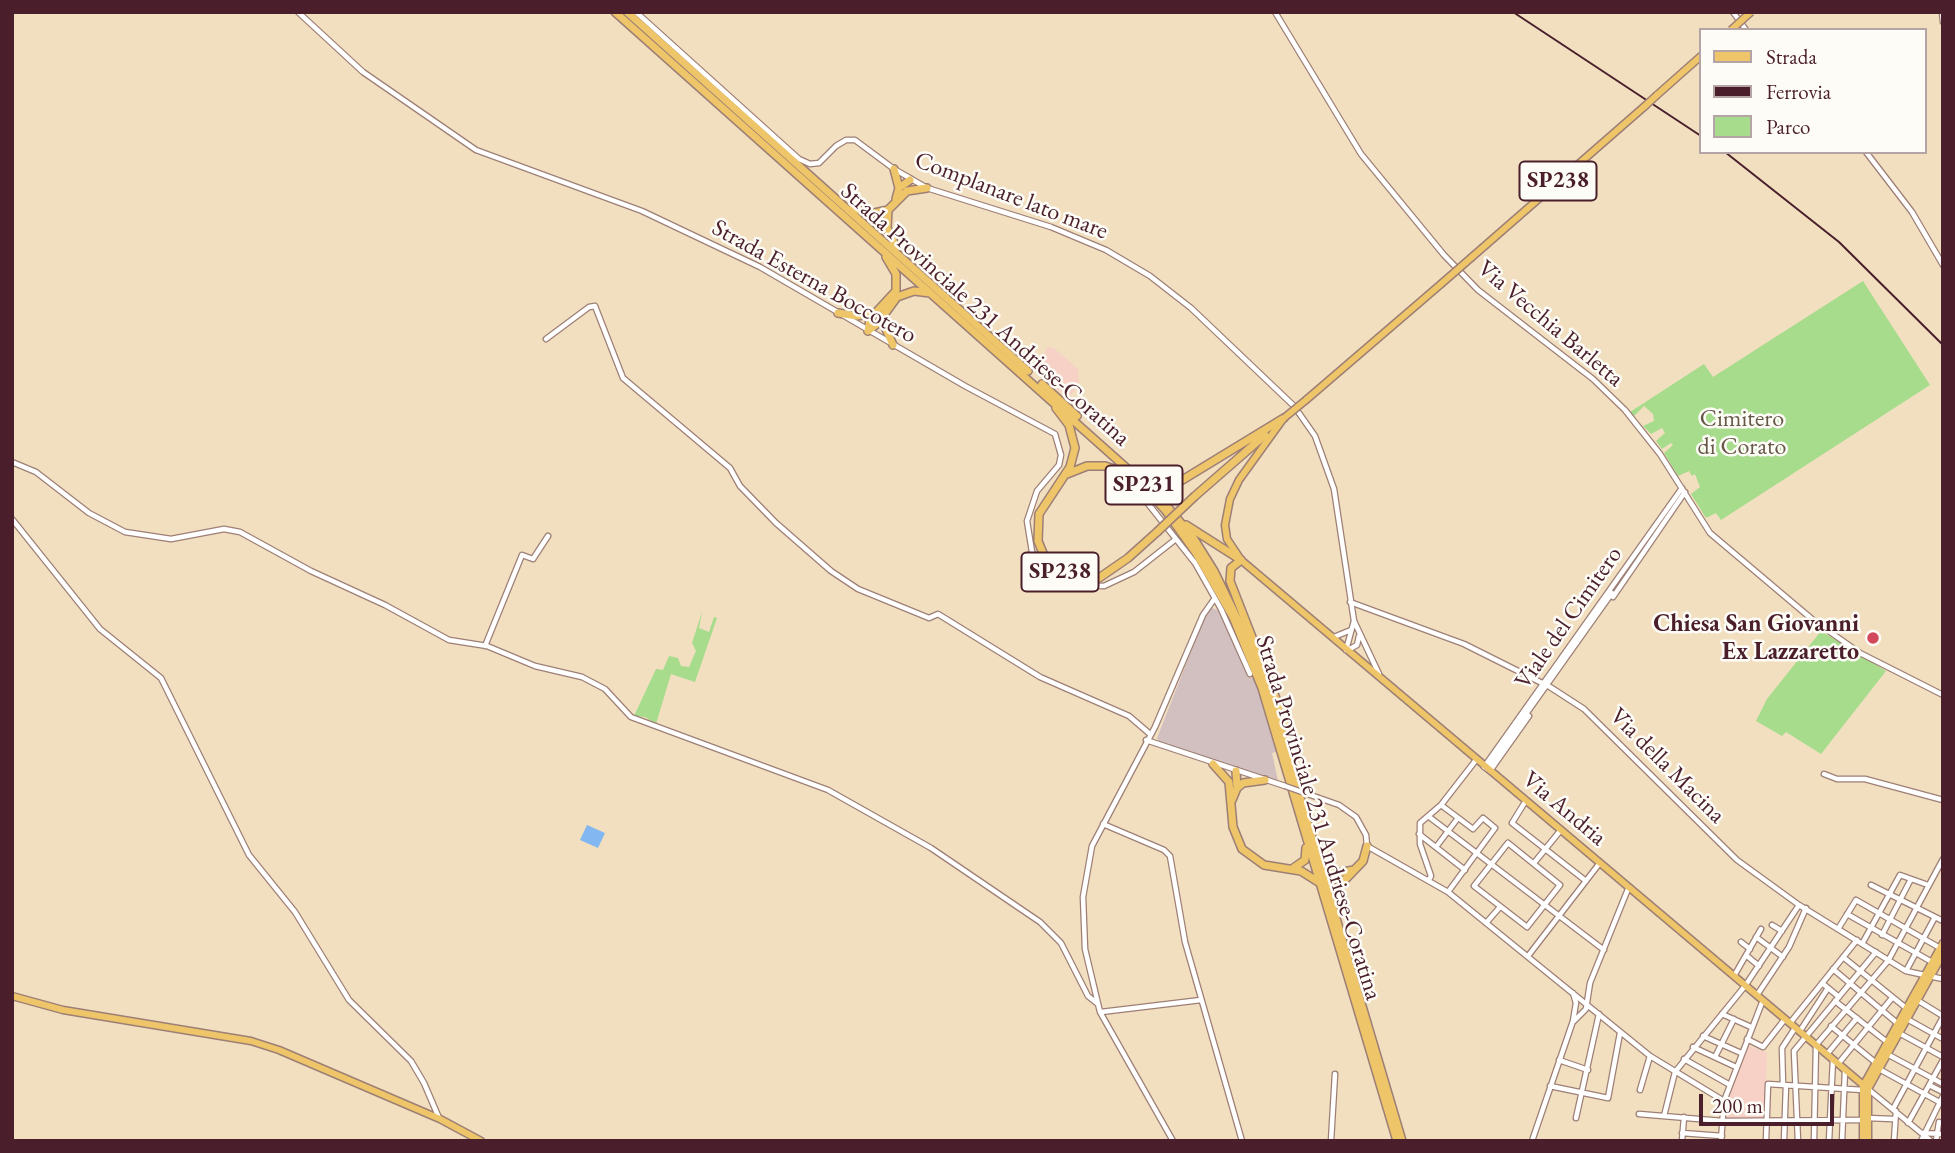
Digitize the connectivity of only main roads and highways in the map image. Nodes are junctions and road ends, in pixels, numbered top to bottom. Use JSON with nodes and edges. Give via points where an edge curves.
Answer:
{"nodes":[{"id":1,"x":615,"y":12,"type":"edge"},
{"id":2,"x":627,"y":12,"type":"edge"},
{"id":3,"x":1751,"y":12,"type":"edge"},
{"id":4,"x":1733,"y":28,"type":"edge"},
{"id":5,"x":1700,"y":57,"type":"edge"},
{"id":6,"x":894,"y":169,"type":"road end"},
{"id":7,"x":910,"y":180,"type":"road end"},
{"id":8,"x":825,"y":188,"type":"junction"},
{"id":9,"x":927,"y":188,"type":"road end"},
{"id":10,"x":903,"y":190,"type":"junction"},
{"id":11,"x":888,"y":210,"type":"junction"},
{"id":12,"x":870,"y":237,"type":"junction"},
{"id":13,"x":935,"y":290,"type":"junction"},
{"id":14,"x":886,"y":310,"type":"junction"},
{"id":15,"x":875,"y":312,"type":"junction"},
{"id":16,"x":838,"y":313,"type":"road end"},
{"id":17,"x":893,"y":345,"type":"road end"},
{"id":18,"x":1010,"y":362,"type":"junction"},
{"id":19,"x":1284,"y":418,"type":"junction"},
{"id":20,"x":1127,"y":463,"type":"junction"},
{"id":21,"x":1066,"y":474,"type":"junction"},
{"id":22,"x":1163,"y":506,"type":"junction"},
{"id":23,"x":1181,"y":522,"type":"junction"},
{"id":24,"x":1241,"y":560,"type":"junction"},
{"id":25,"x":1213,"y":764,"type":"road end"},
{"id":26,"x":1291,"y":767,"type":"junction"},
{"id":27,"x":1265,"y":780,"type":"road end"},
{"id":28,"x":1229,"y":782,"type":"junction"},
{"id":29,"x":1237,"y":788,"type":"junction"},
{"id":30,"x":1232,"y":801,"type":"junction"},
{"id":31,"x":1308,"y":830,"type":"junction"},
{"id":32,"x":1367,"y":846,"type":"road end"},
{"id":33,"x":1292,"y":869,"type":"junction"},
{"id":34,"x":1354,"y":870,"type":"junction"},
{"id":35,"x":1320,"y":884,"type":"junction"},
{"id":36,"x":1334,"y":906,"type":"junction"},
{"id":37,"x":1942,"y":948,"type":"edge"},
{"id":38,"x":1927,"y":976,"type":"junction"},
{"id":39,"x":12,"y":996,"type":"edge"},
{"id":40,"x":1877,"y":1066,"type":"junction"},
{"id":41,"x":1865,"y":1088,"type":"junction"},
{"id":42,"x":481,"y":1141,"type":"edge"},
{"id":43,"x":1399,"y":1141,"type":"edge"},
{"id":44,"x":1865,"y":1141,"type":"edge"}],
"edges":[{"from":1,"to":12,"type":"highway","name":"Strada Provinciale 231 Andriese-Coratina","number":"SP231"},
{"from":2,"to":8,"type":"highway","name":"Strada Provinciale 231 Andriese-Coratina","number":"SP231"},
{"from":3,"to":4,"type":"main road","bridge":true},
{"from":5,"to":19,"type":"main road","number":"SP238","bridge":true},
{"from":6,"to":10,"type":"highway"},
{"from":7,"to":10,"type":"highway"},
{"from":8,"to":11,"type":"highway","via":[[855,210],[870,214]]},
{"from":8,"to":13,"type":"highway","name":"Strada Provinciale 231 Andriese-Coratina","number":"SP231"},
{"from":9,"to":10,"type":"highway"},
{"from":10,"to":11,"type":"highway"},
{"from":11,"to":13,"type":"highway","via":[[891,240]]},
{"from":12,"to":13,"type":"highway","name":"Strada Provinciale 231 Andriese-Coratina","number":"SP231"},
{"from":12,"to":15,"type":"highway","via":[[894,266],[898,282],[893,298]]},
{"from":13,"to":14,"type":"highway","via":[[904,293]]},
{"from":13,"to":18,"type":"highway","name":"Strada Provinciale 231 Andriese-Coratina","number":"SP231"},
{"from":13,"to":20,"type":"highway","name":"Strada Provinciale 231 Andriese-Coratina","number":"SP231"},
{"from":14,"to":15,"type":"highway","via":[[868,331]]},
{"from":14,"to":17,"type":"highway","via":[[885,327]]},
{"from":15,"to":16,"type":"highway","via":[[857,316]]},
{"from":18,"to":21,"type":"highway","via":[[1069,425],[1075,448]]},
{"from":18,"to":22,"type":"highway","name":"Strada Provinciale 231 Andriese-Coratina","number":"SP231","via":[[1132,472]]},
{"from":19,"to":20,"type":"highway","via":[[1179,482],[1154,483]]},
{"from":19,"to":21,"type":"highway","number":"SP238","bridge":true,"via":[[1128,558],[1099,578],[1084,580],[1057,571],[1041,550],[1037,522],[1048,496]]},
{"from":19,"to":24,"type":"main road","via":[[1230,499],[1227,539]]},
{"from":20,"to":23,"type":"highway","name":"Strada Provinciale 231 Andriese-Coratina","number":"SP231"},
{"from":21,"to":22,"type":"highway","via":[[1087,466],[1114,467],[1130,475]]},
{"from":22,"to":31,"type":"highway","name":"Strada Provinciale 231 Andriese-Coratina","number":"SP231","via":[[1212,579],[1244,641]]},
{"from":23,"to":24,"type":"highway"},
{"from":23,"to":26,"type":"highway","name":"Strada Provinciale 231 Andriese-Coratina","number":"SP231","via":[[1221,582],[1247,633],[1264,672]]},
{"from":24,"to":26,"type":"highway","via":[[1231,568],[1230,581],[1293,746]]},
{"from":24,"to":41,"type":"main road","name":"Via Andria"},
{"from":25,"to":28,"type":"highway"},
{"from":26,"to":31,"type":"highway","name":"Strada Provinciale 231 Andriese-Coratina","number":"SP231"},
{"from":27,"to":29,"type":"highway"},
{"from":28,"to":29,"type":"highway","via":[[1236,771]]},
{"from":28,"to":30,"type":"highway"},
{"from":29,"to":30,"type":"highway"},
{"from":30,"to":33,"type":"highway","via":[[1233,827],[1241,849],[1264,866]]},
{"from":31,"to":33,"type":"highway","via":[[1305,860]]},
{"from":31,"to":34,"type":"highway","via":[[1327,867],[1337,873]]},
{"from":31,"to":35,"type":"highway","name":"Strada Provinciale 231 Andriese-Coratina","number":"SP231"},
{"from":31,"to":36,"type":"highway","name":"Strada Provinciale 231 Andriese-Coratina","number":"SP231"},
{"from":32,"to":34,"type":"highway","via":[[1363,862]]},
{"from":33,"to":35,"type":"highway"},
{"from":34,"to":36,"type":"highway","via":[[1338,887]]},
{"from":35,"to":43,"type":"highway","name":"Strada Provinciale 231 Andriese-Coratina","number":"SP231"},
{"from":36,"to":43,"type":"highway","name":"Strada Provinciale 231 Andriese-Coratina","number":"SP231"},
{"from":37,"to":38,"type":"main road"},
{"from":37,"to":38,"type":"main road"},
{"from":38,"to":40,"type":"main road"},
{"from":38,"to":40,"type":"main road"},
{"from":39,"to":42,"type":"main road","via":[[63,1010],[251,1041]]},
{"from":40,"to":41,"type":"main road"},
{"from":41,"to":44,"type":"main road"}]}
